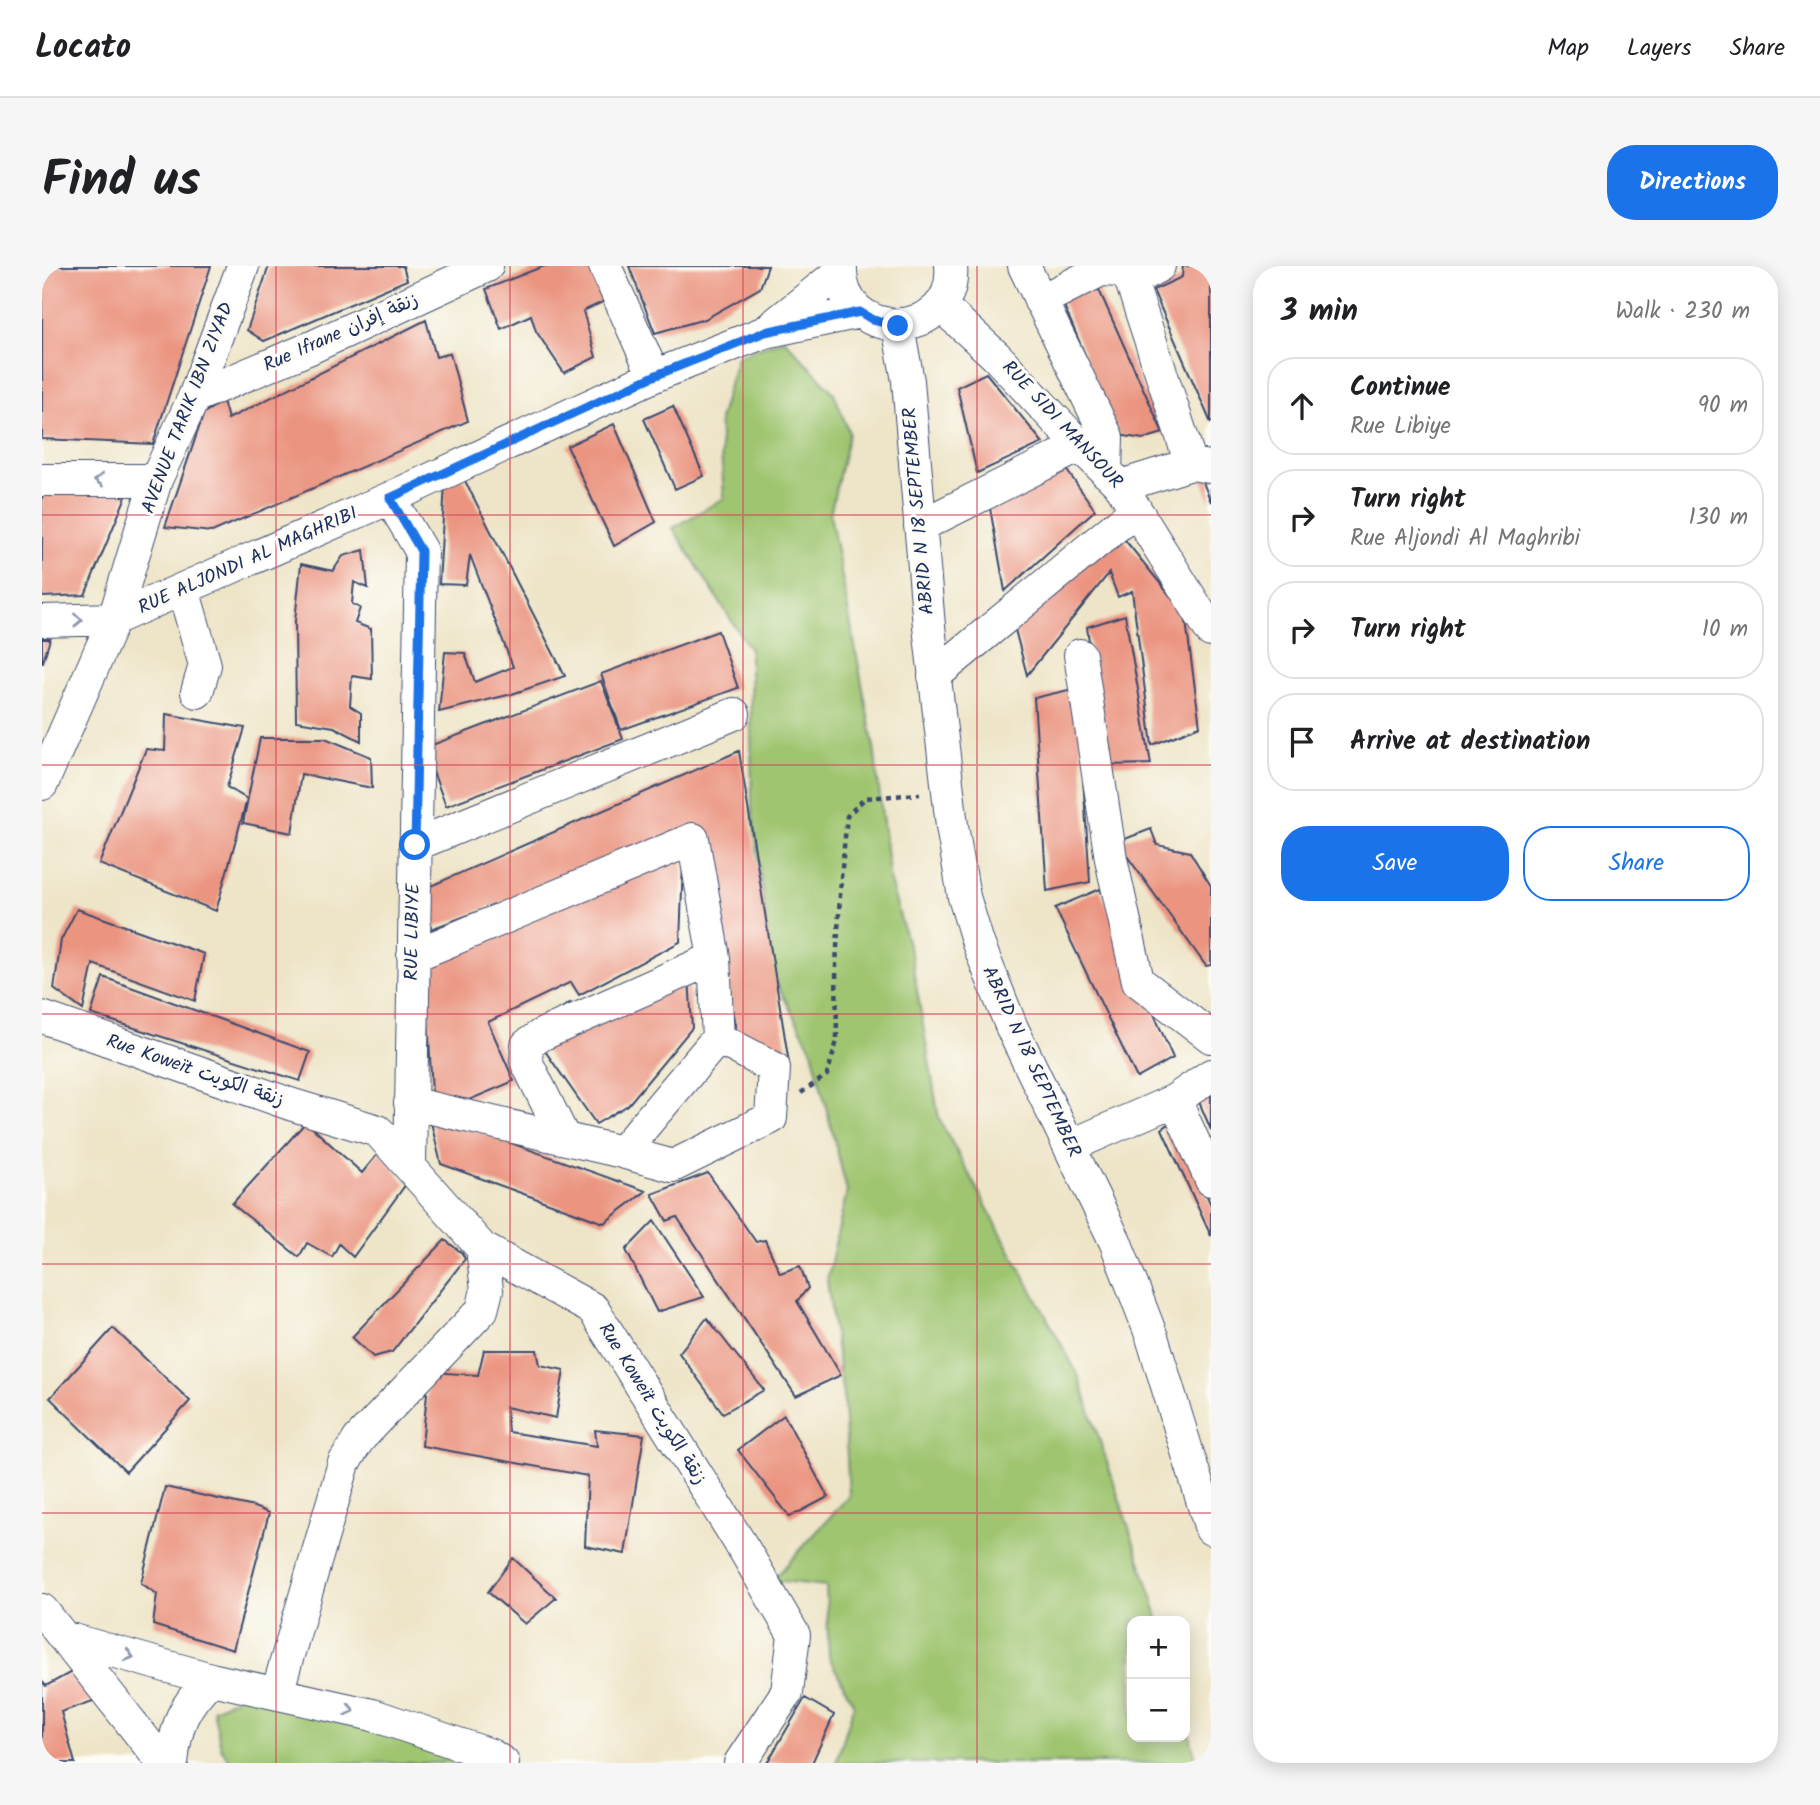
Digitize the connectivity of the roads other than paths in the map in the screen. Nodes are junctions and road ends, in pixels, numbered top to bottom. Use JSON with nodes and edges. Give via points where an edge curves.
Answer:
{"nodes":[{"id":1,"x":243,"y":266,"type":"edge"},
{"id":2,"x":487,"y":266,"type":"edge"},
{"id":3,"x":605,"y":266,"type":"edge"},
{"id":4,"x":951,"y":266,"type":"edge"},
{"id":5,"x":1024,"y":266,"type":"edge"},
{"id":6,"x":1158,"y":266,"type":"edge"},
{"id":7,"x":841,"y":268,"type":"edge"},
{"id":8,"x":1130,"y":281,"type":"junction"},
{"id":9,"x":1040,"y":301,"type":"junction"},
{"id":10,"x":940,"y":305,"type":"junction"},
{"id":11,"x":860,"y":312,"type":"junction"},
{"id":12,"x":898,"y":326,"type":"junction"},
{"id":13,"x":765,"y":332,"type":"junction"},
{"id":14,"x":654,"y":376,"type":"junction"},
{"id":15,"x":194,"y":397,"type":"junction"},
{"id":16,"x":1080,"y":446,"type":"junction"},
{"id":17,"x":1201,"y":466,"type":"edge"},
{"id":18,"x":42,"y":480,"type":"edge"},
{"id":19,"x":156,"y":480,"type":"junction"},
{"id":20,"x":1121,"y":489,"type":"junction"},
{"id":21,"x":390,"y":498,"type":"junction"},
{"id":22,"x":920,"y":526,"type":"junction"},
{"id":23,"x":183,"y":589,"type":"junction"},
{"id":24,"x":114,"y":619,"type":"junction"},
{"id":25,"x":42,"y":621,"type":"edge"},
{"id":26,"x":1211,"y":631,"type":"edge"},
{"id":27,"x":1080,"y":654,"type":"dead end"},
{"id":28,"x":934,"y":676,"type":"junction"},
{"id":29,"x":198,"y":692,"type":"dead end"},
{"id":30,"x":734,"y":714,"type":"dead end"},
{"id":31,"x":42,"y":784,"type":"edge"},
{"id":32,"x":415,"y":845,"type":"junction"},
{"id":33,"x":413,"y":956,"type":"junction"},
{"id":34,"x":714,"y":958,"type":"junction"},
{"id":35,"x":42,"y":1017,"type":"edge"},
{"id":36,"x":1211,"y":1037,"type":"edge"},
{"id":37,"x":718,"y":1038,"type":"junction"},
{"id":38,"x":1211,"y":1075,"type":"edge"},
{"id":39,"x":1175,"y":1100,"type":"junction"},
{"id":40,"x":410,"y":1103,"type":"junction"},
{"id":41,"x":564,"y":1139,"type":"junction"},
{"id":42,"x":1070,"y":1146,"type":"junction"},
{"id":43,"x":622,"y":1152,"type":"junction"},
{"id":44,"x":410,"y":1164,"type":"junction"},
{"id":45,"x":1211,"y":1180,"type":"edge"},
{"id":46,"x":482,"y":1248,"type":"junction"},
{"id":47,"x":1211,"y":1529,"type":"edge"},
{"id":48,"x":42,"y":1610,"type":"edge"},
{"id":49,"x":63,"y":1637,"type":"junction"},
{"id":50,"x":211,"y":1679,"type":"junction"},
{"id":51,"x":277,"y":1693,"type":"junction"},
{"id":52,"x":163,"y":1763,"type":"edge"},
{"id":53,"x":172,"y":1763,"type":"edge"},
{"id":54,"x":503,"y":1763,"type":"edge"},
{"id":55,"x":740,"y":1763,"type":"edge"}],
"edges":[{"from":1,"to":15,"type":"street","name":"AVENUE TARIK IBN ZIYAD"},
{"from":2,"to":15,"type":"street","name":"Rue Ifrane زنقة إفران"},
{"from":3,"to":14,"type":"street"},
{"from":4,"to":10,"type":"street","via":[[948,290]]},
{"from":5,"to":9,"type":"street"},
{"from":6,"to":8,"type":"street"},
{"from":7,"to":11,"type":"street","via":[[843,286]]},
{"from":7,"to":13,"type":"street","name":"RUE ALJONDI AL MAGHRIBI"},
{"from":8,"to":9,"type":"street","via":[[1122,271],[1101,270]]},
{"from":8,"to":17,"type":"street"},
{"from":9,"to":20,"type":"street","via":[[1107,437]]},
{"from":10,"to":12,"type":"street","via":[[916,322]]},
{"from":10,"to":16,"type":"street","name":"RUE SIDI MANSOUR","via":[[996,356]]},
{"from":11,"to":12,"type":"street"},
{"from":11,"to":13,"type":"street","name":"RUE ALJONDI AL MAGHRIBI"},
{"from":12,"to":22,"type":"street","name":"ABRID N 18 SEPTEMBER","via":[[908,381]]},
{"from":13,"to":14,"type":"street","name":"RUE ALJONDI AL MAGHRIBI"},
{"from":14,"to":21,"type":"street","name":"RUE ALJONDI AL MAGHRIBI"},
{"from":15,"to":19,"type":"street","name":"AVENUE TARIK IBN ZIYAD"},
{"from":16,"to":20,"type":"street","name":"RUE SIDI MANSOUR"},
{"from":16,"to":22,"type":"street"},
{"from":17,"to":20,"type":"street"},
{"from":19,"to":18,"type":"street","one_way":true},
{"from":19,"to":24,"type":"street","name":"AVENUE TARIK IBN ZIYAD"},
{"from":20,"to":26,"type":"street","name":"RUE SIDI MANSOUR"},
{"from":20,"to":28,"type":"street"},
{"from":21,"to":23,"type":"street","name":"RUE ALJONDI AL MAGHRIBI"},
{"from":21,"to":32,"type":"street","name":"RUE LIBIYE","via":[[421,551]]},
{"from":22,"to":28,"type":"street","name":"ABRID N 18 SEPTEMBER"},
{"from":23,"to":24,"type":"street","name":"RUE ALJONDI AL MAGHRIBI"},
{"from":23,"to":29,"type":"street","via":[[205,664]]},
{"from":25,"to":24,"type":"street","one_way":true},
{"from":24,"to":31,"type":"street","name":"AVENUE TARIK IBN ZIYAD"},
{"from":27,"to":36,"type":"street","via":[[1111,859],[1138,981]]},
{"from":28,"to":42,"type":"street","name":"ABRID N 18 SEPTEMBER","via":[[964,897],[1012,1028]]},
{"from":30,"to":32,"type":"street"},
{"from":32,"to":33,"type":"street","name":"RUE LIBIYE"},
{"from":33,"to":34,"type":"street","via":[[693,839]]},
{"from":33,"to":40,"type":"street","name":"RUE LIBIYE"},
{"from":34,"to":37,"type":"street"},
{"from":34,"to":41,"type":"street","via":[[541,1034],[527,1045],[526,1061]]},
{"from":35,"to":44,"type":"street","name":"Rue Koweït زنقة الكويت","via":[[378,1131]]},
{"from":37,"to":43,"type":"street"},
{"from":37,"to":43,"type":"street","via":[[774,1068],[771,1118],[673,1166]]},
{"from":38,"to":39,"type":"street"},
{"from":39,"to":42,"type":"street"},
{"from":39,"to":45,"type":"street"},
{"from":40,"to":41,"type":"street"},
{"from":40,"to":44,"type":"street","name":"RUE LIBIYE"},
{"from":41,"to":43,"type":"street"},
{"from":42,"to":47,"type":"street","name":"ABRID N 18 SEPTEMBER","via":[[1115,1241],[1152,1337]]},
{"from":44,"to":46,"type":"street","name":"Rue Koweït زنقة الكويت"},
{"from":46,"to":51,"type":"street","via":[[488,1290],[482,1310],[359,1439],[344,1463]]},
{"from":46,"to":55,"type":"street","name":"Rue Koweït زنقة الكويت","via":[[593,1309],[794,1635],[787,1692]]},
{"from":48,"to":49,"type":"street"},
{"from":49,"to":50,"type":"street","one_way":true},
{"from":49,"to":52,"type":"street"},
{"from":50,"to":51,"type":"street"},
{"from":50,"to":53,"type":"street","via":[[192,1698],[177,1726]]},
{"from":51,"to":54,"type":"street","one_way":true,"via":[[373,1716]]}]}
